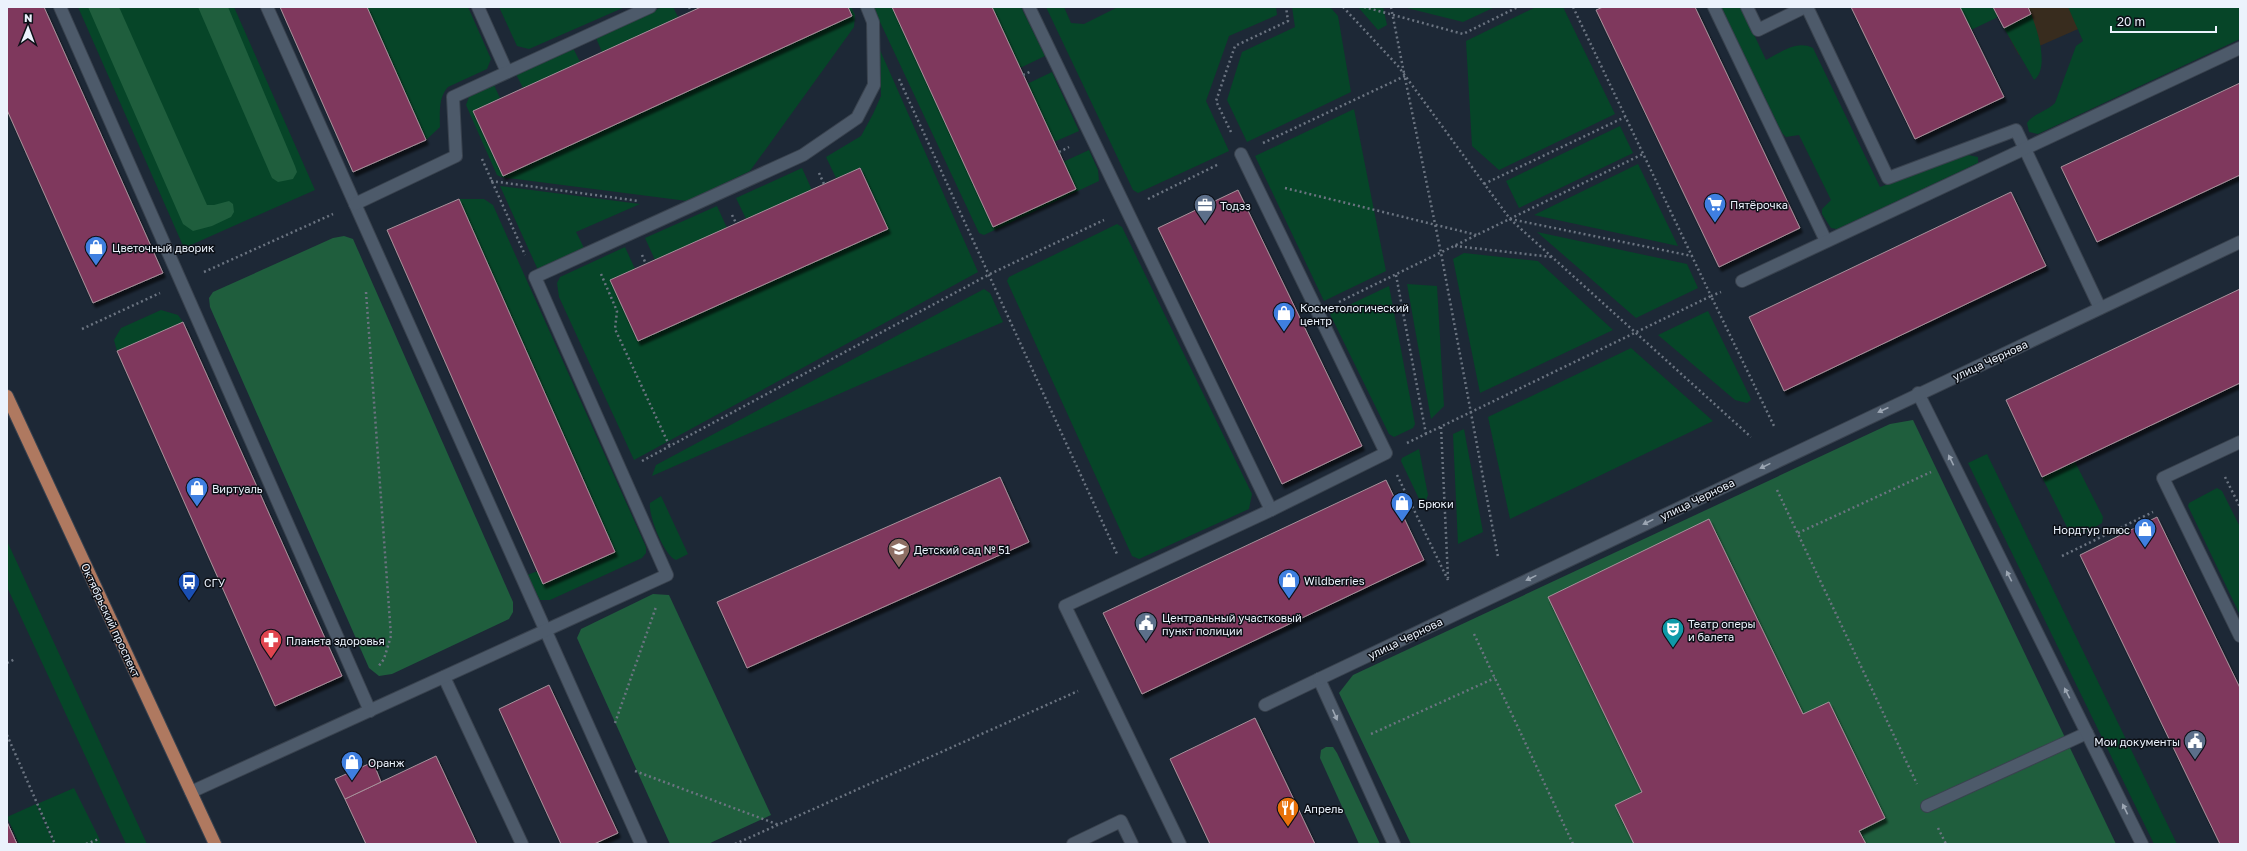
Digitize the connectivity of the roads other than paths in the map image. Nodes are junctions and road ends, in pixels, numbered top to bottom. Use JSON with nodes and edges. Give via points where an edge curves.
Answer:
{"nodes":[{"id":1,"x":60,"y":7,"type":"edge"},
{"id":2,"x":267,"y":7,"type":"edge"},
{"id":3,"x":478,"y":7,"type":"edge"},
{"id":4,"x":650,"y":7,"type":"edge"},
{"id":5,"x":867,"y":7,"type":"edge"},
{"id":6,"x":1029,"y":7,"type":"edge"},
{"id":7,"x":1714,"y":7,"type":"edge"},
{"id":8,"x":1747,"y":7,"type":"edge"},
{"id":9,"x":1806,"y":7,"type":"edge"},
{"id":10,"x":2240,"y":48,"type":"edge"},
{"id":11,"x":507,"y":72,"type":"junction"},
{"id":12,"x":2024,"y":148,"type":"junction"},
{"id":13,"x":1241,"y":154,"type":"road end"},
{"id":14,"x":355,"y":204,"type":"junction"},
{"id":15,"x":1826,"y":241,"type":"junction"},
{"id":16,"x":2240,"y":242,"type":"edge"},
{"id":17,"x":1742,"y":281,"type":"road end"},
{"id":18,"x":2100,"y":308,"type":"junction"},
{"id":19,"x":1918,"y":393,"type":"junction"},
{"id":20,"x":7,"y":396,"type":"edge"},
{"id":21,"x":2240,"y":442,"type":"edge"},
{"id":22,"x":1271,"y":510,"type":"junction"},
{"id":23,"x":545,"y":632,"type":"junction"},
{"id":24,"x":2240,"y":636,"type":"edge"},
{"id":25,"x":444,"y":677,"type":"junction"},
{"id":26,"x":1319,"y":680,"type":"junction"},
{"id":27,"x":1265,"y":705,"type":"dead end"},
{"id":28,"x":370,"y":711,"type":"junction"},
{"id":29,"x":2087,"y":733,"type":"junction"},
{"id":30,"x":191,"y":792,"type":"junction"},
{"id":31,"x":1927,"y":806,"type":"road end"},
{"id":32,"x":215,"y":844,"type":"edge"},
{"id":33,"x":522,"y":844,"type":"edge"},
{"id":34,"x":641,"y":844,"type":"edge"},
{"id":35,"x":1073,"y":844,"type":"edge"},
{"id":36,"x":1132,"y":844,"type":"edge"},
{"id":37,"x":1180,"y":844,"type":"edge"},
{"id":38,"x":1394,"y":844,"type":"edge"},
{"id":39,"x":2142,"y":844,"type":"edge"}],
"edges":[{"from":1,"to":28,"type":"street"},
{"from":2,"to":14,"type":"street"},
{"from":3,"to":11,"type":"street"},
{"from":4,"to":11,"type":"street"},
{"from":5,"to":23,"type":"street","via":[[873,22],[874,84],[857,118],[803,155],[535,277],[667,575]]},
{"from":6,"to":22,"type":"street"},
{"from":7,"to":15,"type":"street"},
{"from":8,"to":9,"type":"street","via":[[1758,30]]},
{"from":9,"to":12,"type":"street","via":[[1888,178],[2016,130]]},
{"from":10,"to":12,"type":"street"},
{"from":11,"to":14,"type":"street","via":[[453,97],[456,156]]},
{"from":12,"to":15,"type":"street"},
{"from":12,"to":18,"type":"street"},
{"from":13,"to":22,"type":"street","via":[[1386,453]]},
{"from":14,"to":23,"type":"street"},
{"from":15,"to":17,"type":"street"},
{"from":16,"to":18,"type":"street","name":"улица Чернова"},
{"from":18,"to":19,"type":"street","name":"улица Чернова"},
{"from":19,"to":26,"type":"street","name":"улица Чернова","one_way":true},
{"from":29,"to":19,"type":"street","one_way":true},
{"from":20,"to":30,"type":"main road","name":"Октябрьский проспект"},
{"from":21,"to":24,"type":"street","via":[[2163,478]]},
{"from":22,"to":37,"type":"street","via":[[1065,606]]},
{"from":23,"to":25,"type":"street"},
{"from":23,"to":34,"type":"street"},
{"from":25,"to":28,"type":"street"},
{"from":25,"to":33,"type":"street"},
{"from":26,"to":27,"type":"street","name":"улица Чернова"},
{"from":26,"to":38,"type":"street","one_way":true},
{"from":28,"to":30,"type":"street"},
{"from":29,"to":31,"type":"street"},
{"from":39,"to":29,"type":"street","one_way":true},
{"from":30,"to":32,"type":"main road","name":"Октябрьский проспект"},
{"from":35,"to":36,"type":"street","via":[[1122,821]]}]}
